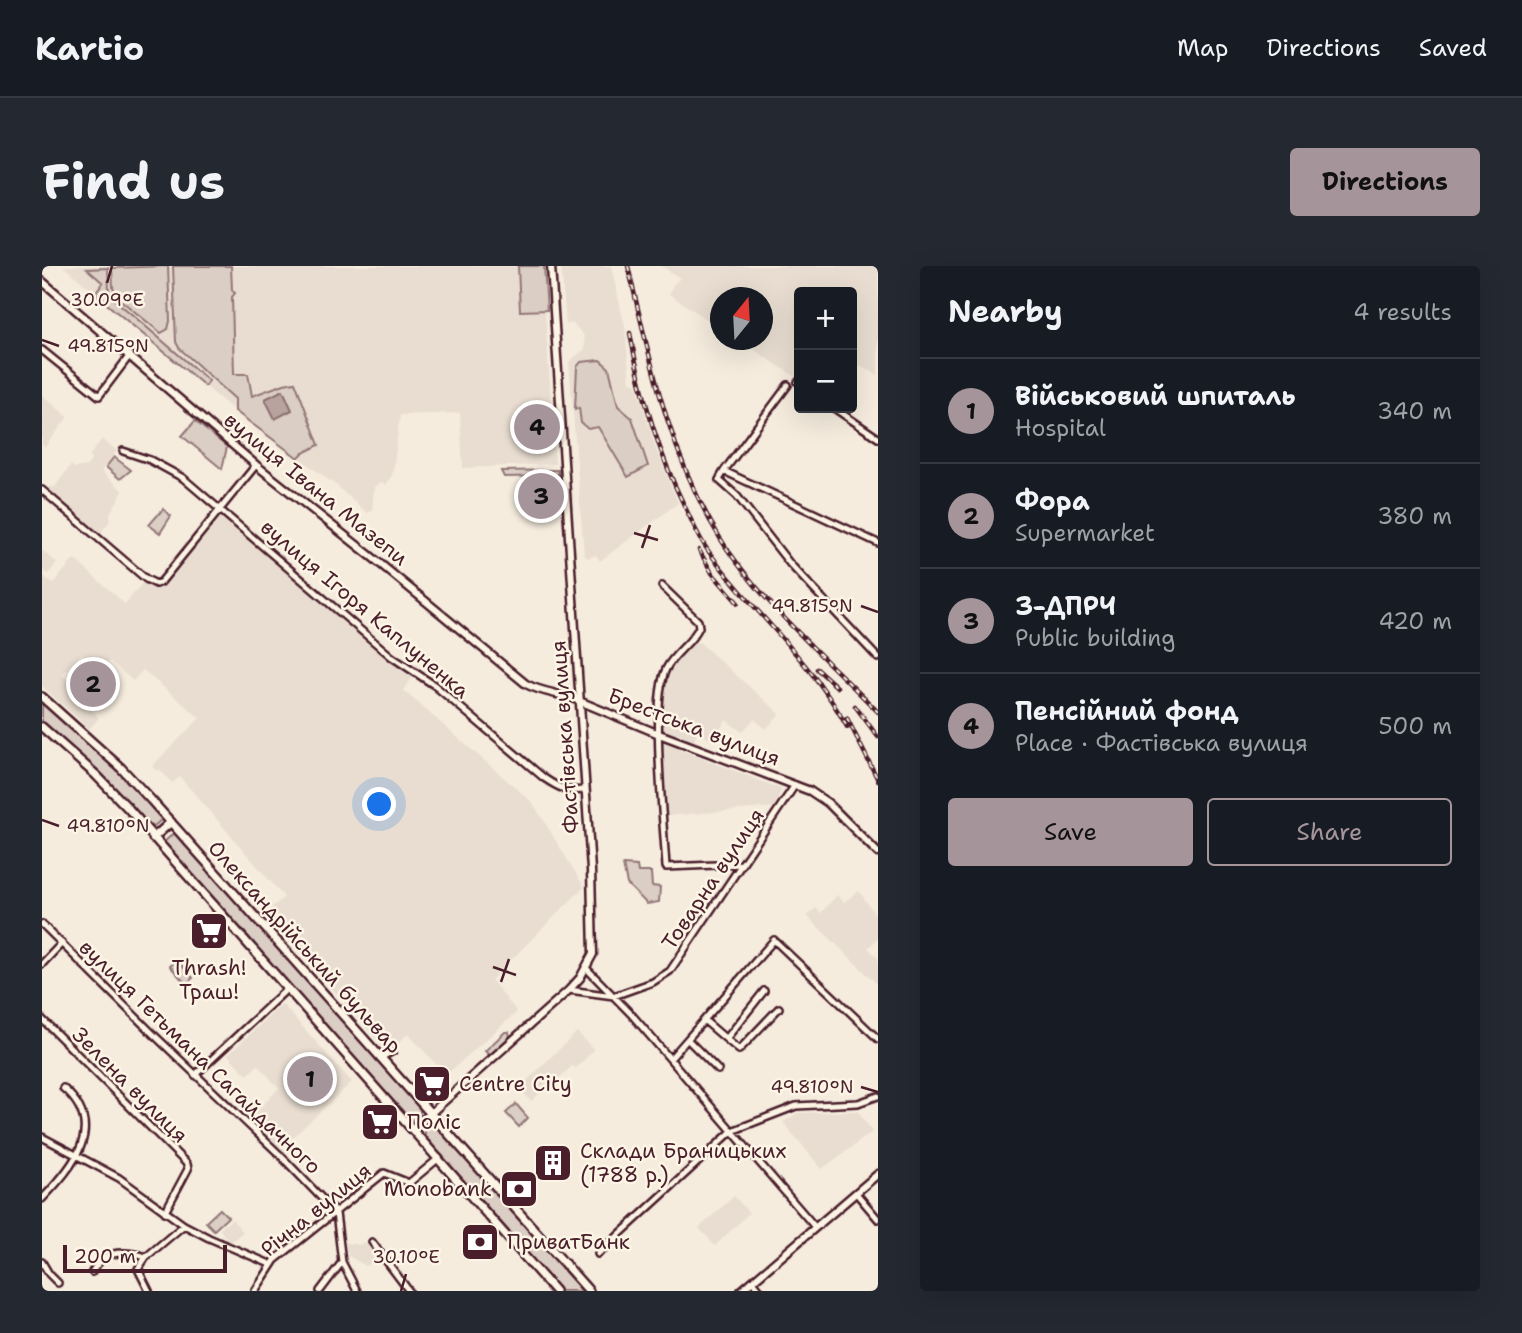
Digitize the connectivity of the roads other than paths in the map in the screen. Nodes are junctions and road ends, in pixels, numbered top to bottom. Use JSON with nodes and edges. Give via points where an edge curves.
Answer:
{"nodes":[{"id":1,"x":551,"y":266,"type":"edge"},
{"id":2,"x":42,"y":281,"type":"edge"},
{"id":3,"x":42,"y":350,"type":"edge"},
{"id":4,"x":130,"y":355,"type":"junction"},
{"id":5,"x":788,"y":385,"type":"dead end"},
{"id":6,"x":841,"y":413,"type":"edge"},
{"id":7,"x":878,"y":438,"type":"edge"},
{"id":8,"x":122,"y":451,"type":"dead end"},
{"id":9,"x":257,"y":465,"type":"junction"},
{"id":10,"x":724,"y":471,"type":"junction"},
{"id":11,"x":42,"y":490,"type":"edge"},
{"id":12,"x":221,"y":509,"type":"junction"},
{"id":13,"x":878,"y":543,"type":"edge"},
{"id":14,"x":662,"y":586,"type":"dead end"},
{"id":15,"x":878,"y":658,"type":"edge"},
{"id":16,"x":42,"y":697,"type":"edge"},
{"id":17,"x":580,"y":702,"type":"junction"},
{"id":18,"x":42,"y":727,"type":"edge"},
{"id":19,"x":659,"y":734,"type":"junction"},
{"id":20,"x":795,"y":785,"type":"junction"},
{"id":21,"x":585,"y":790,"type":"junction"},
{"id":22,"x":171,"y":822,"type":"junction"},
{"id":23,"x":153,"y":838,"type":"junction"},
{"id":24,"x":878,"y":853,"type":"edge"},
{"id":25,"x":741,"y":864,"type":"junction"},
{"id":26,"x":42,"y":924,"type":"edge"},
{"id":27,"x":62,"y":943,"type":"junction"},
{"id":28,"x":42,"y":964,"type":"edge"},
{"id":29,"x":586,"y":968,"type":"junction"},
{"id":30,"x":288,"y":988,"type":"junction"},
{"id":31,"x":569,"y":990,"type":"junction"},
{"id":32,"x":764,"y":991,"type":"dead end"},
{"id":33,"x":614,"y":996,"type":"junction"},
{"id":34,"x":779,"y":1008,"type":"dead end"},
{"id":35,"x":42,"y":1019,"type":"edge"},
{"id":36,"x":705,"y":1021,"type":"junction"},
{"id":37,"x":726,"y":1039,"type":"junction"},
{"id":38,"x":878,"y":1039,"type":"edge"},
{"id":39,"x":688,"y":1040,"type":"junction"},
{"id":40,"x":393,"y":1051,"type":"dead end"},
{"id":41,"x":380,"y":1058,"type":"junction"},
{"id":42,"x":670,"y":1059,"type":"junction"},
{"id":43,"x":718,"y":1070,"type":"dead end"},
{"id":44,"x":195,"y":1074,"type":"junction"},
{"id":45,"x":63,"y":1088,"type":"dead end"},
{"id":46,"x":878,"y":1096,"type":"edge"},
{"id":47,"x":429,"y":1114,"type":"junction"},
{"id":48,"x":413,"y":1129,"type":"junction"},
{"id":49,"x":732,"y":1131,"type":"junction"},
{"id":50,"x":42,"y":1137,"type":"edge"},
{"id":51,"x":79,"y":1155,"type":"junction"},
{"id":52,"x":439,"y":1158,"type":"junction"},
{"id":53,"x":878,"y":1174,"type":"edge"},
{"id":54,"x":856,"y":1193,"type":"junction"},
{"id":55,"x":42,"y":1199,"type":"edge"},
{"id":56,"x":166,"y":1212,"type":"junction"},
{"id":57,"x":336,"y":1213,"type":"junction"},
{"id":58,"x":878,"y":1219,"type":"edge"},
{"id":59,"x":184,"y":1225,"type":"junction"},
{"id":60,"x":815,"y":1227,"type":"junction"},
{"id":61,"x":372,"y":1242,"type":"dead end"},
{"id":62,"x":598,"y":1254,"type":"dead end"},
{"id":63,"x":146,"y":1257,"type":"junction"},
{"id":64,"x":42,"y":1262,"type":"edge"},
{"id":65,"x":342,"y":1262,"type":"junction"},
{"id":66,"x":270,"y":1264,"type":"junction"},
{"id":67,"x":92,"y":1272,"type":"dead end"},
{"id":68,"x":753,"y":1281,"type":"junction"},
{"id":69,"x":58,"y":1283,"type":"dead end"},
{"id":70,"x":149,"y":1291,"type":"edge"},
{"id":71,"x":255,"y":1291,"type":"edge"},
{"id":72,"x":320,"y":1291,"type":"edge"},
{"id":73,"x":358,"y":1291,"type":"edge"},
{"id":74,"x":409,"y":1291,"type":"edge"},
{"id":75,"x":555,"y":1291,"type":"edge"},
{"id":76,"x":589,"y":1291,"type":"edge"},
{"id":77,"x":741,"y":1291,"type":"edge"},
{"id":78,"x":761,"y":1291,"type":"edge"}],
"edges":[{"from":1,"to":17,"type":"street","name":"Фастівська вулиця"},
{"from":2,"to":4,"type":"street","name":"вулиця Івана Мазепи"},
{"from":3,"to":4,"type":"street","via":[[99,396]]},
{"from":4,"to":9,"type":"street","name":"вулиця Івана Мазепи"},
{"from":5,"to":10,"type":"street"},
{"from":6,"to":7,"type":"street"},
{"from":8,"to":12,"type":"street","name":"вулиця Ігоря Каплуненка","via":[[183,478]]},
{"from":9,"to":12,"type":"street"},
{"from":9,"to":17,"type":"street","name":"вулиця Івана Мазепи","via":[[526,684]]},
{"from":10,"to":13,"type":"street"},
{"from":10,"to":15,"type":"street","via":[[721,484],[737,496],[790,564]]},
{"from":11,"to":12,"type":"street","via":[[156,584]]},
{"from":12,"to":21,"type":"street","name":"вулиця Ігоря Каплуненка","via":[[392,657],[434,685],[544,778],[562,790]]},
{"from":14,"to":19,"type":"street","via":[[699,627],[666,669],[660,685]]},
{"from":16,"to":22,"type":"main road","name":"Олександрійський бульвар","via":[[121,768]]},
{"from":17,"to":19,"type":"street","name":"Брестська вулиця"},
{"from":17,"to":21,"type":"street","name":"Фастівська вулиця"},
{"from":18,"to":23,"type":"main road","name":"Олександрійський бульвар","via":[[111,790]]},
{"from":19,"to":20,"type":"street","name":"Брестська вулиця"},
{"from":19,"to":25,"type":"street","via":[[666,867]]},
{"from":20,"to":24,"type":"street","name":"Брестська вулиця","via":[[819,795]]},
{"from":20,"to":25,"type":"street","name":"Товарна вулиця"},
{"from":21,"to":29,"type":"street","name":"Фастівська вулиця","via":[[594,939]]},
{"from":22,"to":23,"type":"main road"},
{"from":22,"to":41,"type":"main road","name":"Олександрійський бульвар"},
{"from":23,"to":30,"type":"main road","name":"Олександрійський бульвар"},
{"from":25,"to":33,"type":"street","name":"Товарна вулиця","via":[[670,971]]},
{"from":26,"to":27,"type":"street","name":"вулиця Гетьмана Сагайдачного"},
{"from":27,"to":28,"type":"street"},
{"from":27,"to":44,"type":"street","name":"вулиця Гетьмана Сагайдачного"},
{"from":29,"to":31,"type":"street","name":"Фастівська вулиця"},
{"from":29,"to":33,"type":"street"},
{"from":30,"to":44,"type":"street"},
{"from":30,"to":48,"type":"main road","name":"Олександрійський бульвар"},
{"from":31,"to":33,"type":"street","name":"Товарна вулиця"},
{"from":31,"to":47,"type":"street","name":"Фастівська вулиця"},
{"from":32,"to":37,"type":"street"},
{"from":33,"to":42,"type":"street"},
{"from":34,"to":37,"type":"street","via":[[739,1050]]},
{"from":35,"to":56,"type":"street","name":"Зелена вулиця","via":[[187,1164]]},
{"from":36,"to":37,"type":"street"},
{"from":36,"to":38,"type":"street","via":[[774,940]]},
{"from":36,"to":39,"type":"street"},
{"from":39,"to":42,"type":"street"},
{"from":39,"to":43,"type":"street"},
{"from":40,"to":41,"type":"street"},
{"from":41,"to":47,"type":"main road","name":"Олександрійський бульвар"},
{"from":42,"to":49,"type":"street"},
{"from":44,"to":57,"type":"street","name":"вулиця Гетьмана Сагайдачного"},
{"from":45,"to":51,"type":"street","via":[[80,1108],[85,1124]]},
{"from":46,"to":49,"type":"street","via":[[858,1103],[796,1106]]},
{"from":47,"to":48,"type":"street","name":"Фастівська вулиця"},
{"from":47,"to":76,"type":"main road","name":"Олександрійський бульвар"},
{"from":48,"to":52,"type":"main road","name":"Олександрійський бульвар"},
{"from":49,"to":60,"type":"street"},
{"from":49,"to":62,"type":"street"},
{"from":50,"to":51,"type":"street"},
{"from":51,"to":55,"type":"street"},
{"from":51,"to":56,"type":"street"},
{"from":52,"to":57,"type":"street","name":"Річна вулиця","via":[[409,1183],[384,1173]]},
{"from":52,"to":75,"type":"main road","name":"Олександрійський бульвар"},
{"from":53,"to":54,"type":"street"},
{"from":54,"to":58,"type":"street"},
{"from":54,"to":60,"type":"street"},
{"from":56,"to":59,"type":"street"},
{"from":57,"to":65,"type":"street"},
{"from":57,"to":66,"type":"street","name":"Річна вулиця"},
{"from":59,"to":63,"type":"street"},
{"from":59,"to":66,"type":"street"},
{"from":60,"to":68,"type":"street"},
{"from":61,"to":74,"type":"street"},
{"from":63,"to":67,"type":"street","via":[[113,1254]]},
{"from":63,"to":70,"type":"street","via":[[138,1269]]},
{"from":64,"to":69,"type":"street"},
{"from":65,"to":72,"type":"street"},
{"from":65,"to":73,"type":"street"},
{"from":66,"to":71,"type":"street","name":"Річна вулиця"},
{"from":68,"to":77,"type":"street"},
{"from":68,"to":78,"type":"street"}]}
